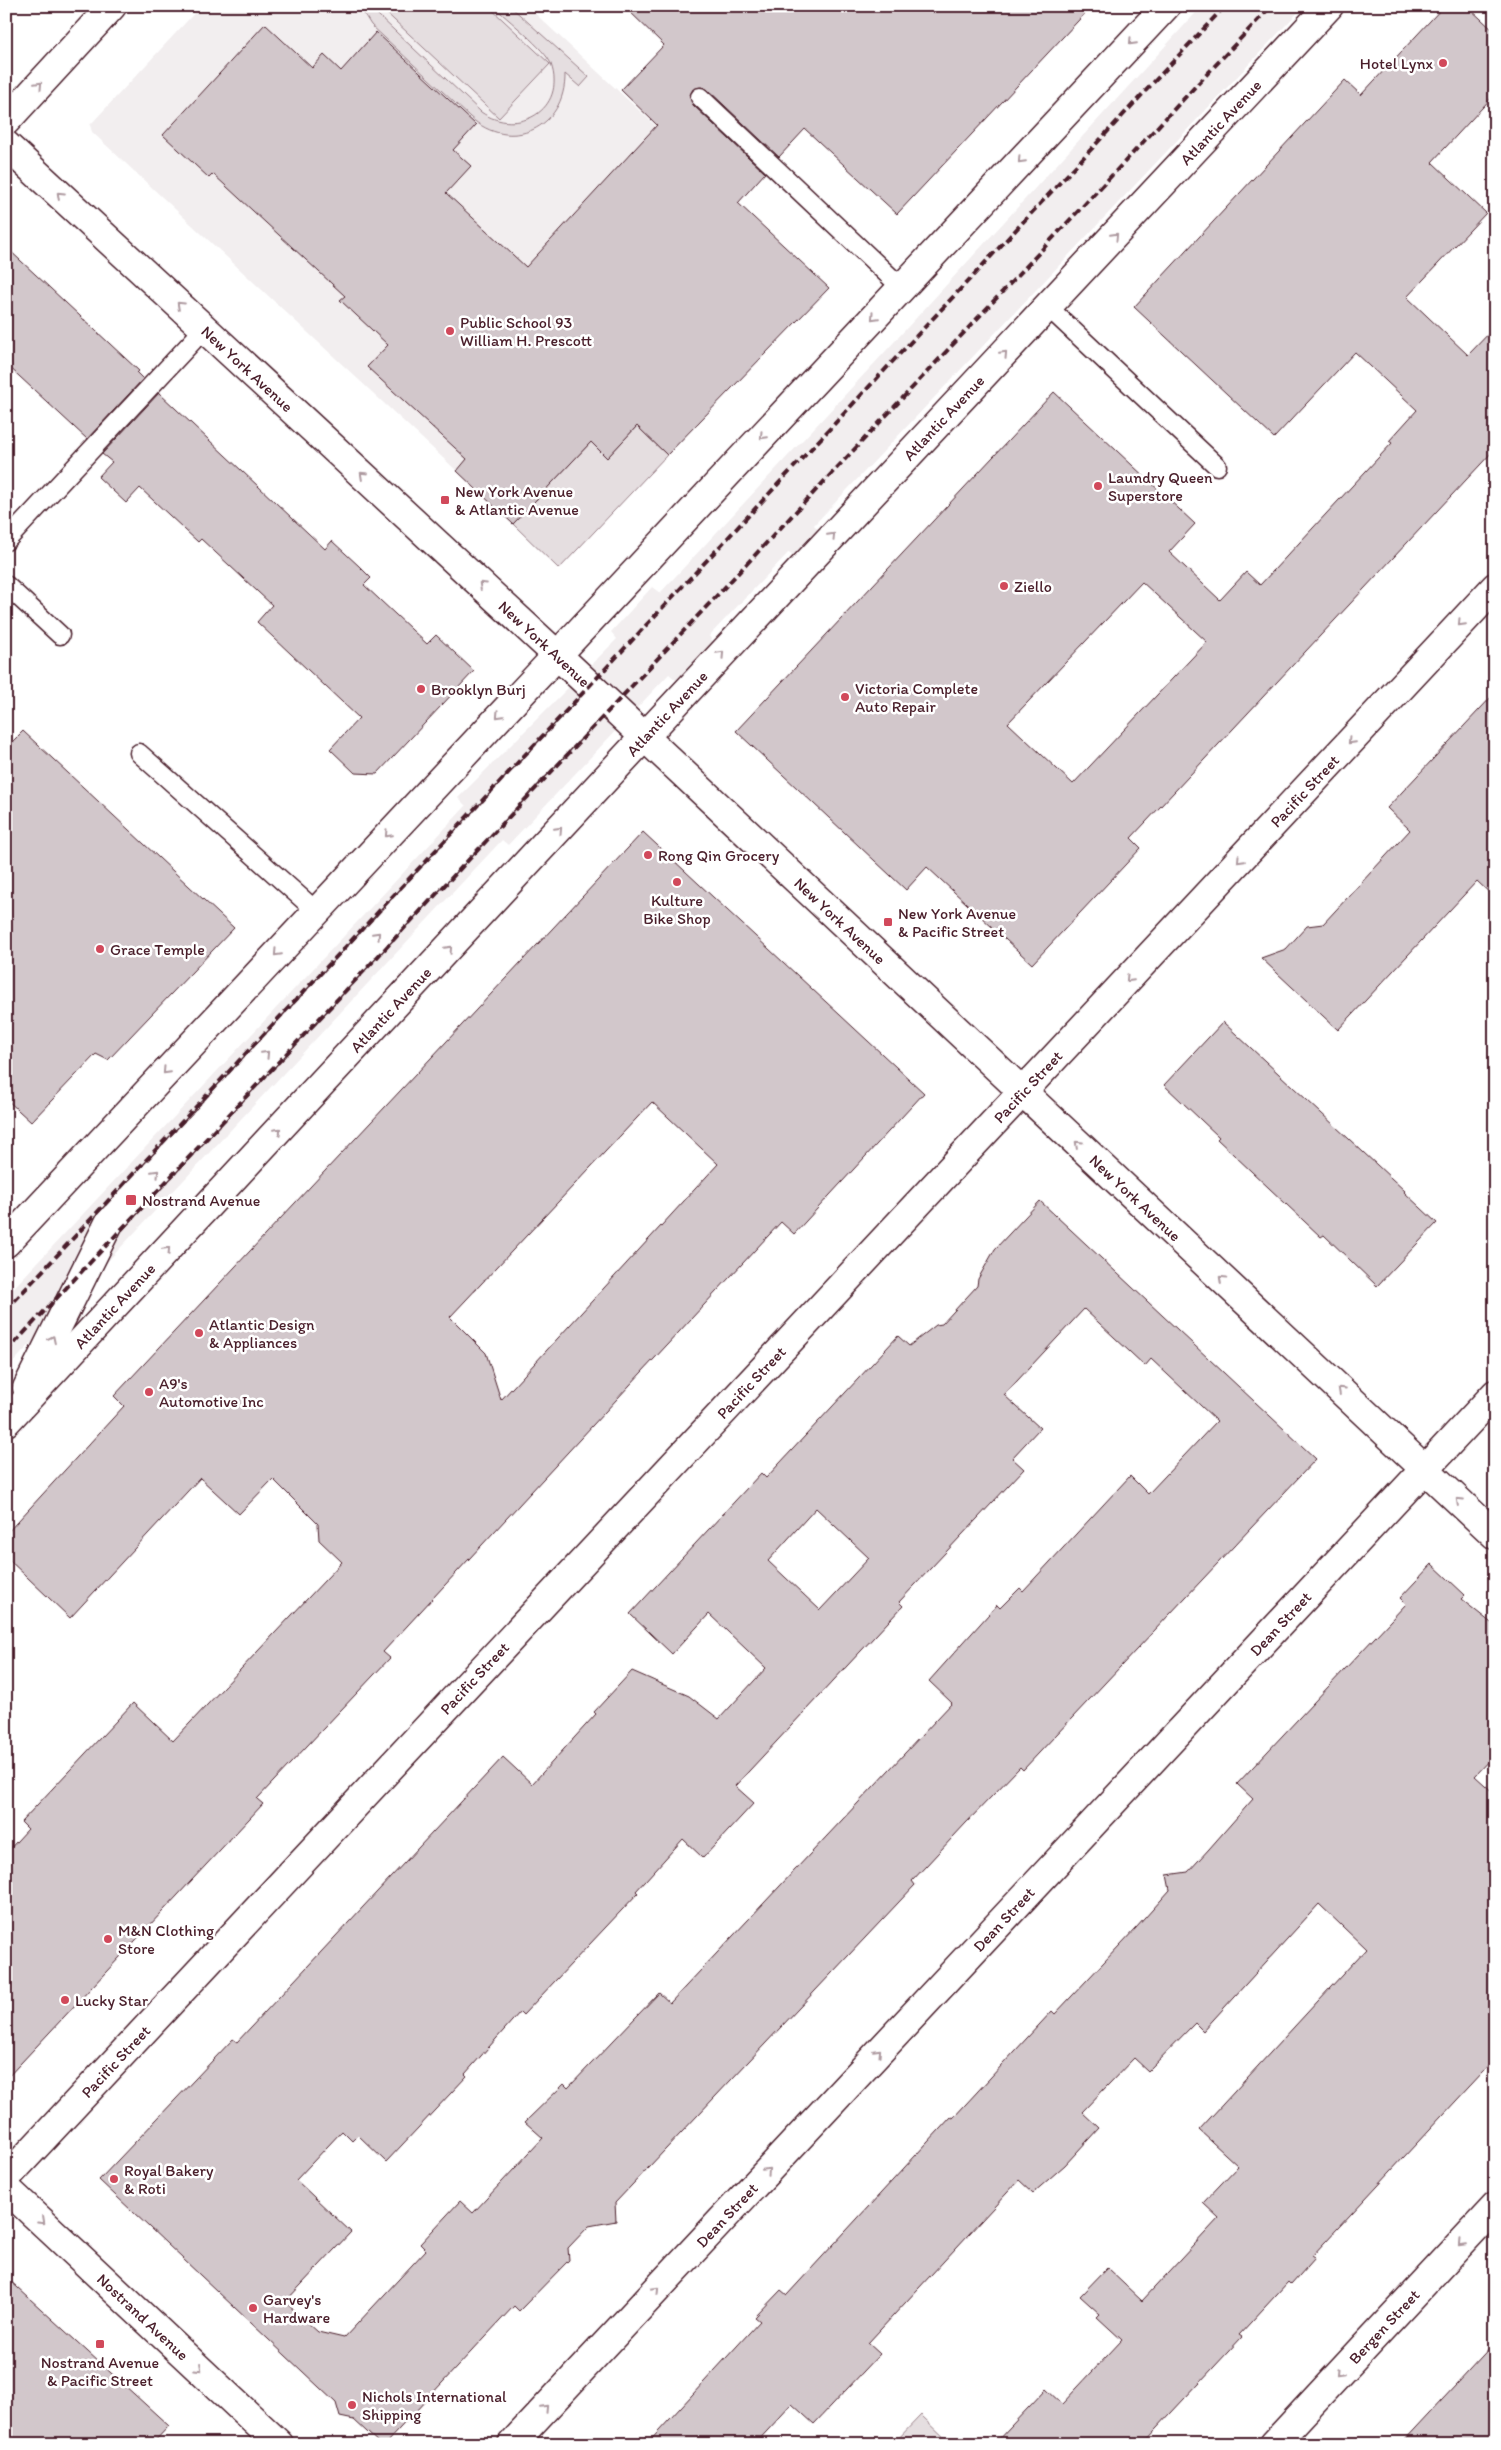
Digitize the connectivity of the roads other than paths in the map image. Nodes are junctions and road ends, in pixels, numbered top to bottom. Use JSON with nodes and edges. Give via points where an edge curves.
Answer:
{"nodes":[{"id":1,"x":112,"y":6,"type":"edge"},
{"id":2,"x":1166,"y":6,"type":"edge"},
{"id":3,"x":1329,"y":6,"type":"edge"},
{"id":4,"x":700,"y":96,"type":"dead end"},
{"id":5,"x":6,"y":120,"type":"edge"},
{"id":6,"x":6,"y":145,"type":"edge"},
{"id":7,"x":902,"y":288,"type":"junction"},
{"id":8,"x":1048,"y":307,"type":"junction"},
{"id":9,"x":205,"y":328,"type":"junction"},
{"id":10,"x":1217,"y":466,"type":"dead end"},
{"id":11,"x":6,"y":541,"type":"edge"},
{"id":12,"x":6,"y":585,"type":"edge"},
{"id":13,"x":1495,"y":587,"type":"edge"},
{"id":14,"x":60,"y":636,"type":"dead end"},
{"id":15,"x":557,"y":654,"type":"junction"},
{"id":16,"x":601,"y":696,"type":"junction"},
{"id":17,"x":644,"y":737,"type":"junction"},
{"id":18,"x":139,"y":754,"type":"dead end"},
{"id":19,"x":316,"y":911,"type":"junction"},
{"id":20,"x":1023,"y":1092,"type":"junction"},
{"id":21,"x":6,"y":1243,"type":"edge"},
{"id":22,"x":1495,"y":1394,"type":"edge"},
{"id":23,"x":10,"y":1418,"type":"edge"},
{"id":24,"x":1424,"y":1469,"type":"junction"},
{"id":25,"x":1495,"y":1535,"type":"edge"},
{"id":26,"x":6,"y":2178,"type":"edge"},
{"id":27,"x":6,"y":2188,"type":"edge"},
{"id":28,"x":1495,"y":2207,"type":"edge"},
{"id":29,"x":279,"y":2444,"type":"edge"},
{"id":30,"x":512,"y":2444,"type":"edge"},
{"id":31,"x":1274,"y":2444,"type":"edge"}],
"edges":[{"from":5,"to":1,"type":"street","one_way":true},
{"from":2,"to":7,"type":"street","one_way":true},
{"from":8,"to":3,"type":"street","name":"Atlantic Avenue","one_way":true},
{"from":4,"to":7,"type":"lane"},
{"from":9,"to":6,"type":"street","name":"New York Avenue","one_way":true},
{"from":7,"to":15,"type":"street","one_way":true},
{"from":8,"to":10,"type":"lane"},
{"from":17,"to":8,"type":"street","name":"Atlantic Avenue","one_way":true},
{"from":9,"to":11,"type":"lane"},
{"from":15,"to":9,"type":"street","name":"New York Avenue","one_way":true},
{"from":12,"to":14,"type":"lane"},
{"from":13,"to":20,"type":"street","name":"Pacific Street","one_way":true},
{"from":15,"to":16,"type":"street","name":"New York Avenue"},
{"from":15,"to":19,"type":"street","one_way":true},
{"from":16,"to":17,"type":"street","name":"New York Avenue"},
{"from":23,"to":16,"type":"street","one_way":true,"via":[[109,1223]]},
{"from":17,"to":20,"type":"street","name":"New York Avenue"},
{"from":23,"to":17,"type":"street","name":"Atlantic Avenue","one_way":true},
{"from":18,"to":19,"type":"lane"},
{"from":19,"to":21,"type":"street","one_way":true},
{"from":24,"to":20,"type":"street","name":"New York Avenue","one_way":true},
{"from":20,"to":26,"type":"street","name":"Pacific Street"},
{"from":22,"to":24,"type":"street","name":"Dean Street"},
{"from":25,"to":24,"type":"street","name":"New York Avenue","one_way":true},
{"from":30,"to":24,"type":"street","name":"Dean Street","one_way":true},
{"from":27,"to":29,"type":"street","name":"Nostrand Avenue","one_way":true},
{"from":28,"to":31,"type":"street","name":"Bergen Street","one_way":true}]}
